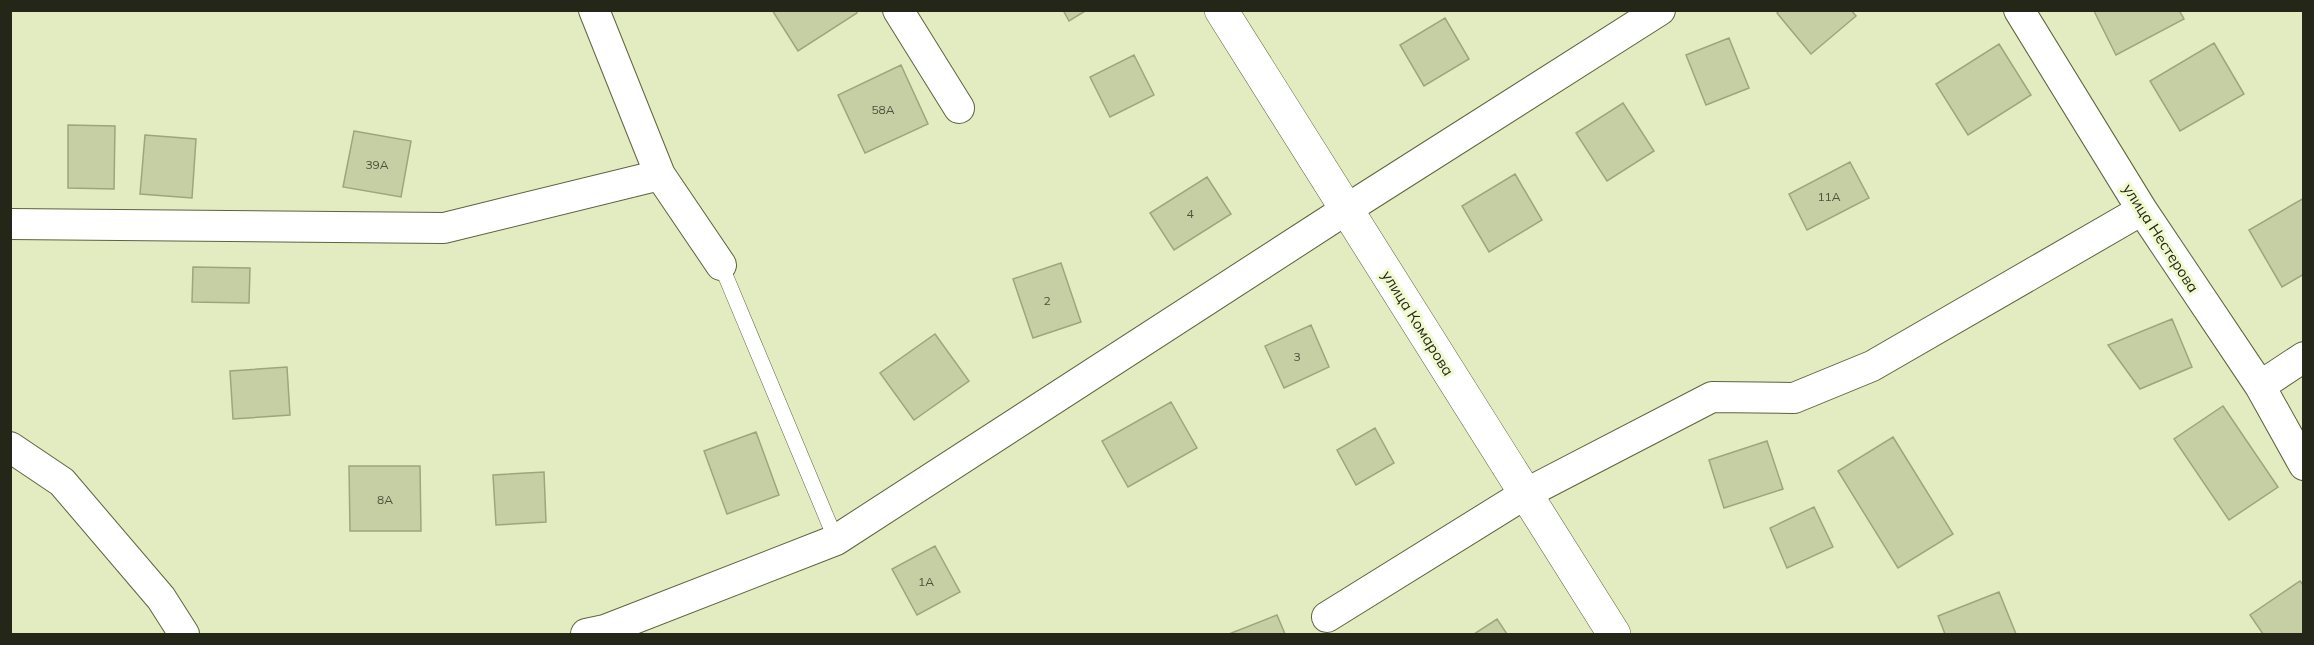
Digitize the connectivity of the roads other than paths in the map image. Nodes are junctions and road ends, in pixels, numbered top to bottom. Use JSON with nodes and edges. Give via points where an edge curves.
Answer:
{"nodes":[{"id":1,"x":594,"y":10,"type":"edge"},
{"id":2,"x":898,"y":10,"type":"edge"},
{"id":3,"x":1221,"y":10,"type":"edge"},
{"id":4,"x":1660,"y":10,"type":"edge"},
{"id":5,"x":2019,"y":10,"type":"edge"},
{"id":6,"x":959,"y":108,"type":"dead end"},
{"id":7,"x":660,"y":175,"type":"junction"},
{"id":8,"x":1347,"y":209,"type":"junction"},
{"id":9,"x":2142,"y":210,"type":"junction"},
{"id":10,"x":10,"y":224,"type":"edge"},
{"id":11,"x":721,"y":265,"type":"joint"},
{"id":12,"x":2304,"y":357,"type":"edge"},
{"id":13,"x":2260,"y":386,"type":"junction"},
{"id":14,"x":10,"y":447,"type":"edge"},
{"id":15,"x":2304,"y":465,"type":"edge"},
{"id":16,"x":1525,"y":494,"type":"junction"},
{"id":17,"x":836,"y":540,"type":"junction"},
{"id":18,"x":1327,"y":617,"type":"dead end"},
{"id":19,"x":184,"y":634,"type":"edge"},
{"id":20,"x":586,"y":634,"type":"edge"},
{"id":21,"x":1614,"y":634,"type":"edge"}],
"edges":[{"from":1,"to":7,"type":"street"},
{"from":2,"to":6,"type":"street"},
{"from":3,"to":8,"type":"main road","name":"улица Комарова"},
{"from":4,"to":8,"type":"street"},
{"from":5,"to":9,"type":"street","name":"улица Нестерова"},
{"from":7,"to":10,"type":"street","via":[[444,228]]},
{"from":7,"to":11,"type":"street"},
{"from":8,"to":16,"type":"main road","name":"улица Комарова"},
{"from":8,"to":17,"type":"street"},
{"from":9,"to":13,"type":"street","name":"улица Нестерова"},
{"from":9,"to":16,"type":"street","via":[[1872,366],[1794,399],[1712,397]]},
{"from":11,"to":17,"type":"lane"},
{"from":12,"to":13,"type":"street"},
{"from":13,"to":15,"type":"street","name":"улица Нестерова"},
{"from":14,"to":19,"type":"street","via":[[62,482],[161,598]]},
{"from":16,"to":18,"type":"street"},
{"from":16,"to":21,"type":"main road","name":"улица Комарова"},
{"from":17,"to":20,"type":"street"}]}
